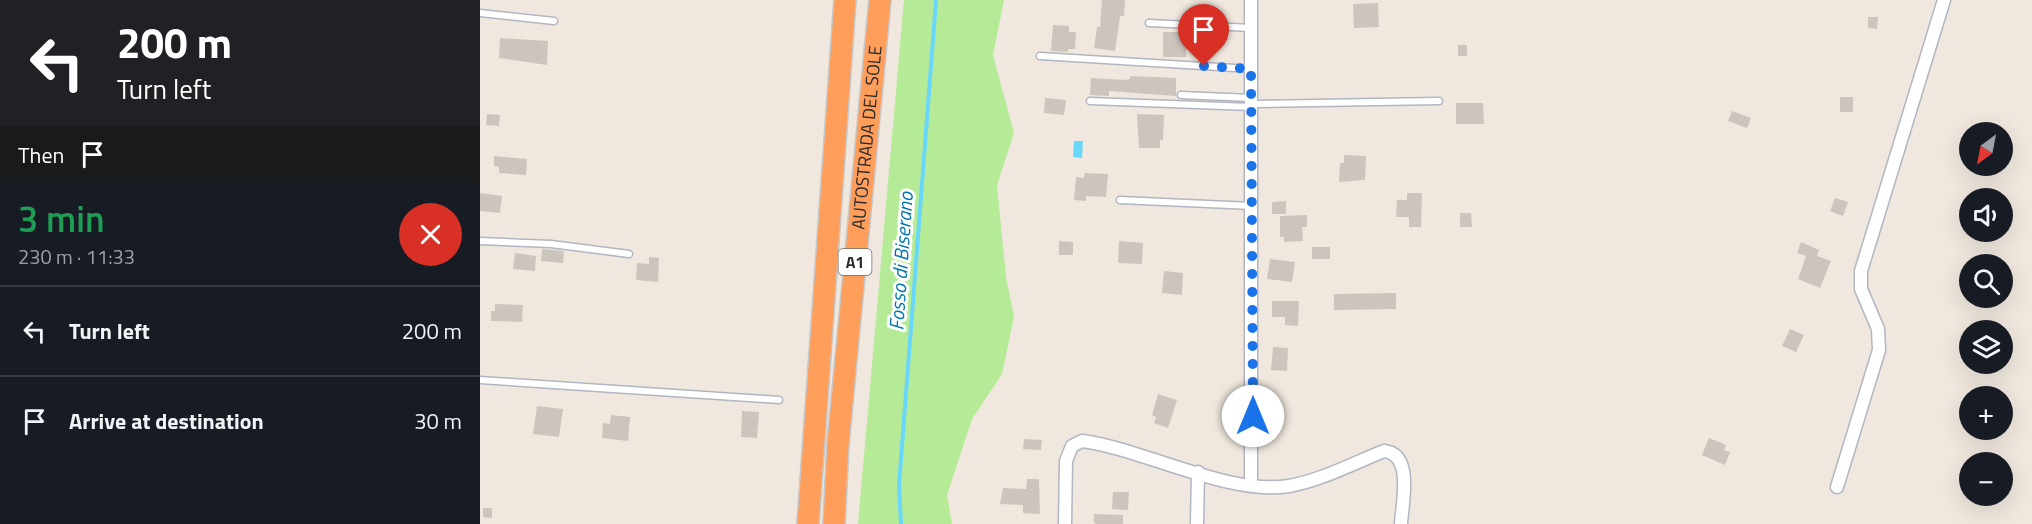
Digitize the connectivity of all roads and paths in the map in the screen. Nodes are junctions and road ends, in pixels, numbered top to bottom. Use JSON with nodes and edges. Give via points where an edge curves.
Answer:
{"nodes":[{"id":1,"x":845,"y":0,"type":"edge"},
{"id":2,"x":880,"y":0,"type":"edge"},
{"id":3,"x":1251,"y":0,"type":"edge"},
{"id":4,"x":1944,"y":0,"type":"edge"},
{"id":5,"x":480,"y":13,"type":"edge"},
{"id":6,"x":554,"y":21,"type":"dead end"},
{"id":7,"x":1149,"y":23,"type":"dead end"},
{"id":8,"x":1251,"y":28,"type":"junction"},
{"id":9,"x":1040,"y":56,"type":"dead end"},
{"id":10,"x":1251,"y":69,"type":"junction"},
{"id":11,"x":1181,"y":95,"type":"dead end"},
{"id":12,"x":1090,"y":101,"type":"dead end"},
{"id":13,"x":1439,"y":101,"type":"dead end"},
{"id":14,"x":1251,"y":103,"type":"junction"},
{"id":15,"x":1120,"y":200,"type":"dead end"},
{"id":16,"x":1252,"y":206,"type":"junction"},
{"id":17,"x":480,"y":241,"type":"edge"},
{"id":18,"x":629,"y":254,"type":"dead end"},
{"id":19,"x":480,"y":380,"type":"edge"},
{"id":20,"x":778,"y":400,"type":"dead end"},
{"id":21,"x":1198,"y":472,"type":"junction"},
{"id":22,"x":1251,"y":485,"type":"junction"},
{"id":23,"x":1837,"y":487,"type":"dead end"},
{"id":24,"x":808,"y":524,"type":"edge"},
{"id":25,"x":834,"y":524,"type":"edge"},
{"id":26,"x":1065,"y":524,"type":"edge"},
{"id":27,"x":1197,"y":524,"type":"edge"},
{"id":28,"x":1401,"y":524,"type":"edge"}],
"edges":[{"from":1,"to":24,"type":"highway","name":"AUTOSTRADA DEL SOLE","number":"A1"},
{"from":2,"to":25,"type":"highway","name":"AUTOSTRADA DEL SOLE","number":"A1","via":[[838,444]]},
{"from":3,"to":8,"type":"street"},
{"from":4,"to":23,"type":"street","via":[[1861,271],[1861,289],[1878,329],[1879,350]]},
{"from":5,"to":6,"type":"lane"},
{"from":7,"to":8,"type":"lane"},
{"from":8,"to":10,"type":"street"},
{"from":9,"to":10,"type":"lane"},
{"from":10,"to":14,"type":"street"},
{"from":11,"to":14,"type":"lane"},
{"from":12,"to":14,"type":"lane"},
{"from":13,"to":14,"type":"lane"},
{"from":14,"to":16,"type":"street"},
{"from":15,"to":16,"type":"lane"},
{"from":16,"to":22,"type":"street"},
{"from":17,"to":18,"type":"lane"},
{"from":19,"to":20,"type":"lane"},
{"from":21,"to":22,"type":"street"},
{"from":21,"to":26,"type":"street","via":[[1077,442],[1066,456]]},
{"from":21,"to":27,"type":"street"},
{"from":22,"to":28,"type":"street","via":[[1289,486],[1384,451],[1391,452],[1398,456],[1403,468]]}]}
